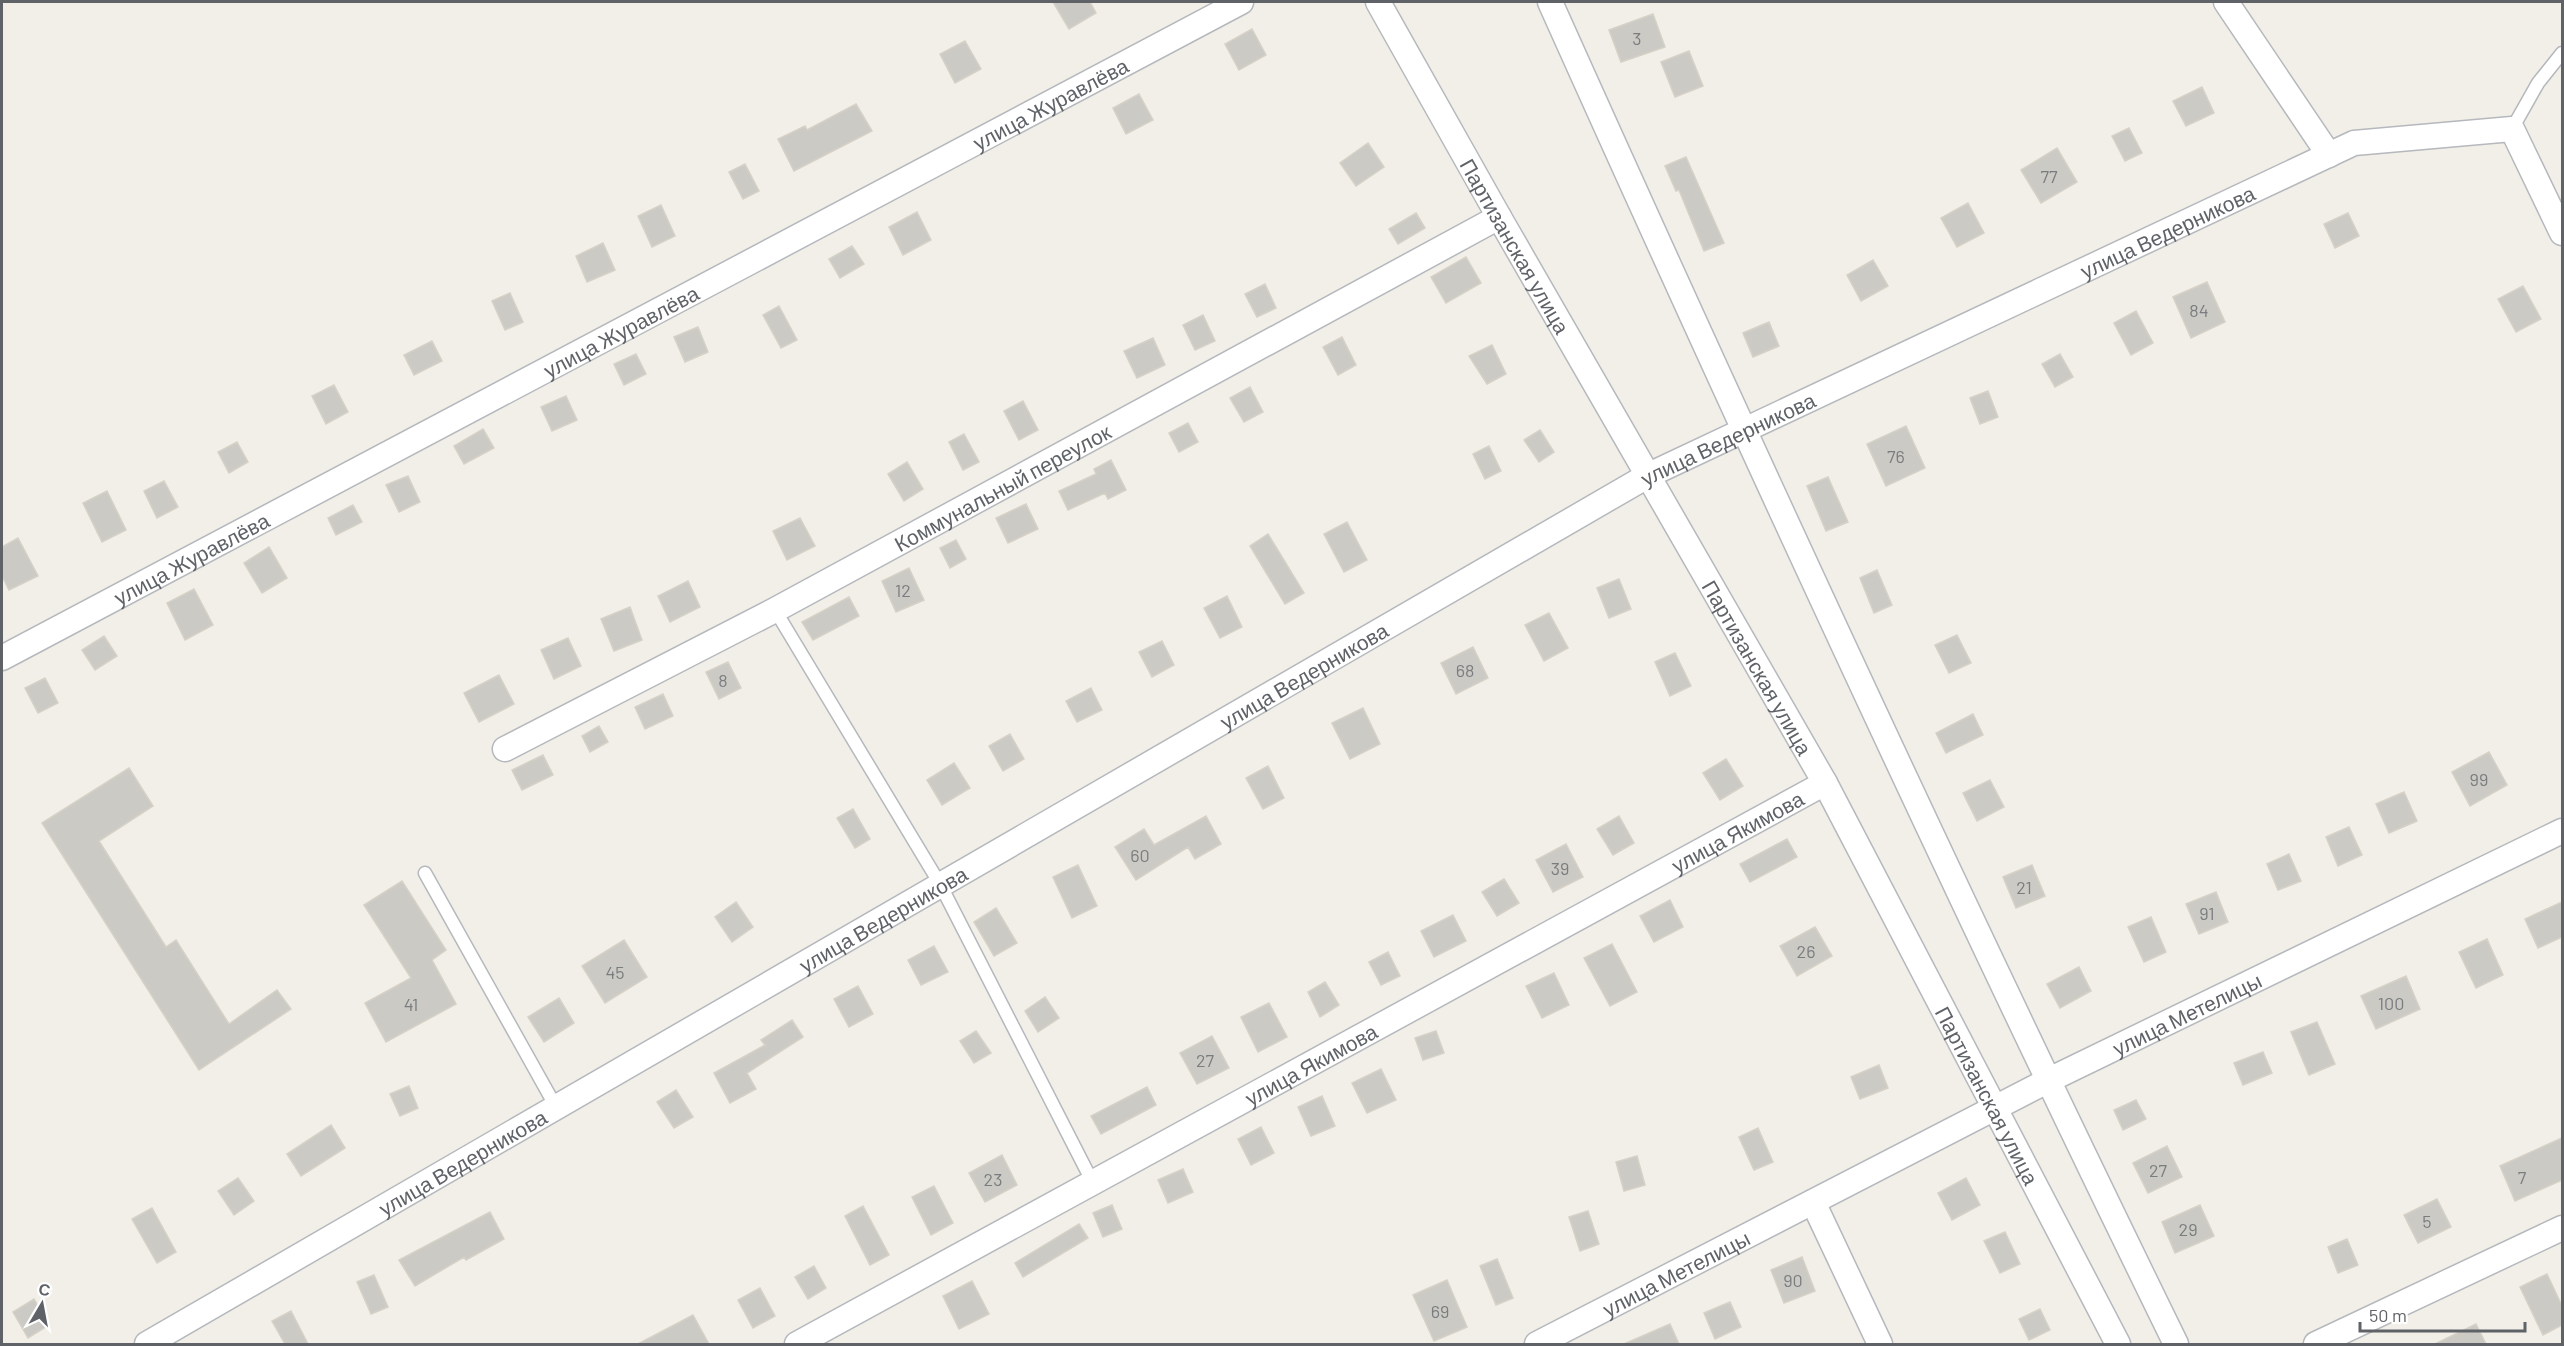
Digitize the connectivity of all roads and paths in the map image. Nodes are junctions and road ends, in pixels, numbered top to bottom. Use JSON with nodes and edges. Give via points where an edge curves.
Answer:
{"nodes":[{"id":1,"x":1241,"y":2,"type":"edge"},
{"id":2,"x":1378,"y":2,"type":"edge"},
{"id":3,"x":1550,"y":2,"type":"edge"},
{"id":4,"x":2226,"y":2,"type":"edge"},
{"id":5,"x":2562,"y":53,"type":"edge"},
{"id":6,"x":2512,"y":129,"type":"junction"},
{"id":7,"x":2329,"y":155,"type":"junction"},
{"id":8,"x":1499,"y":218,"type":"junction"},
{"id":9,"x":2562,"y":232,"type":"edge"},
{"id":10,"x":1743,"y":431,"type":"junction"},
{"id":11,"x":1649,"y":475,"type":"junction"},
{"id":12,"x":775,"y":610,"type":"junction"},
{"id":13,"x":2,"y":658,"type":"edge"},
{"id":14,"x":504,"y":749,"type":"dead end"},
{"id":15,"x":1825,"y":783,"type":"junction"},
{"id":16,"x":2562,"y":831,"type":"edge"},
{"id":17,"x":424,"y":873,"type":"dead end"},
{"id":18,"x":940,"y":884,"type":"junction"},
{"id":19,"x":2047,"y":1081,"type":"junction"},
{"id":20,"x":556,"y":1107,"type":"junction"},
{"id":21,"x":1997,"y":1107,"type":"junction"},
{"id":22,"x":1093,"y":1183,"type":"junction"},
{"id":23,"x":1813,"y":1202,"type":"junction"},
{"id":24,"x":2562,"y":1228,"type":"edge"},
{"id":25,"x":147,"y":1344,"type":"edge"},
{"id":26,"x":797,"y":1344,"type":"edge"},
{"id":27,"x":1537,"y":1344,"type":"edge"},
{"id":28,"x":1880,"y":1344,"type":"edge"},
{"id":29,"x":2118,"y":1344,"type":"edge"},
{"id":30,"x":2176,"y":1344,"type":"edge"},
{"id":31,"x":2316,"y":1344,"type":"edge"}],
"edges":[{"from":1,"to":13,"type":"street","name":"улица Журавлёва"},
{"from":2,"to":8,"type":"street","name":"Партизанская улица"},
{"from":3,"to":10,"type":"street"},
{"from":4,"to":7,"type":"street"},
{"from":5,"to":6,"type":"lane","via":[[2538,83]]},
{"from":6,"to":7,"type":"street","name":"улица Ведерникова","via":[[2354,144]]},
{"from":6,"to":9,"type":"street"},
{"from":7,"to":10,"type":"street","name":"улица Ведерникова"},
{"from":8,"to":11,"type":"street","name":"Партизанская улица"},
{"from":8,"to":12,"type":"street","name":"Коммунальный переулок"},
{"from":10,"to":11,"type":"street","name":"улица Ведерникова"},
{"from":10,"to":19,"type":"street"},
{"from":11,"to":15,"type":"street","name":"Партизанская улица"},
{"from":11,"to":18,"type":"street","name":"улица Ведерникова"},
{"from":12,"to":14,"type":"street","name":"Коммунальный переулок"},
{"from":12,"to":18,"type":"lane"},
{"from":15,"to":21,"type":"street","name":"Партизанская улица"},
{"from":15,"to":22,"type":"street","name":"улица Якимова"},
{"from":16,"to":19,"type":"street","name":"улица Метелицы"},
{"from":17,"to":20,"type":"lane"},
{"from":18,"to":20,"type":"street","name":"улица Ведерникова"},
{"from":18,"to":22,"type":"lane"},
{"from":19,"to":21,"type":"street","name":"улица Метелицы"},
{"from":19,"to":30,"type":"street"},
{"from":20,"to":25,"type":"street","name":"улица Ведерникова"},
{"from":21,"to":23,"type":"street","name":"улица Метелицы"},
{"from":21,"to":29,"type":"street","name":"Партизанская улица"},
{"from":22,"to":26,"type":"street","name":"улица Якимова"},
{"from":23,"to":27,"type":"street","name":"улица Метелицы"},
{"from":23,"to":28,"type":"street"},
{"from":24,"to":31,"type":"street"}]}
